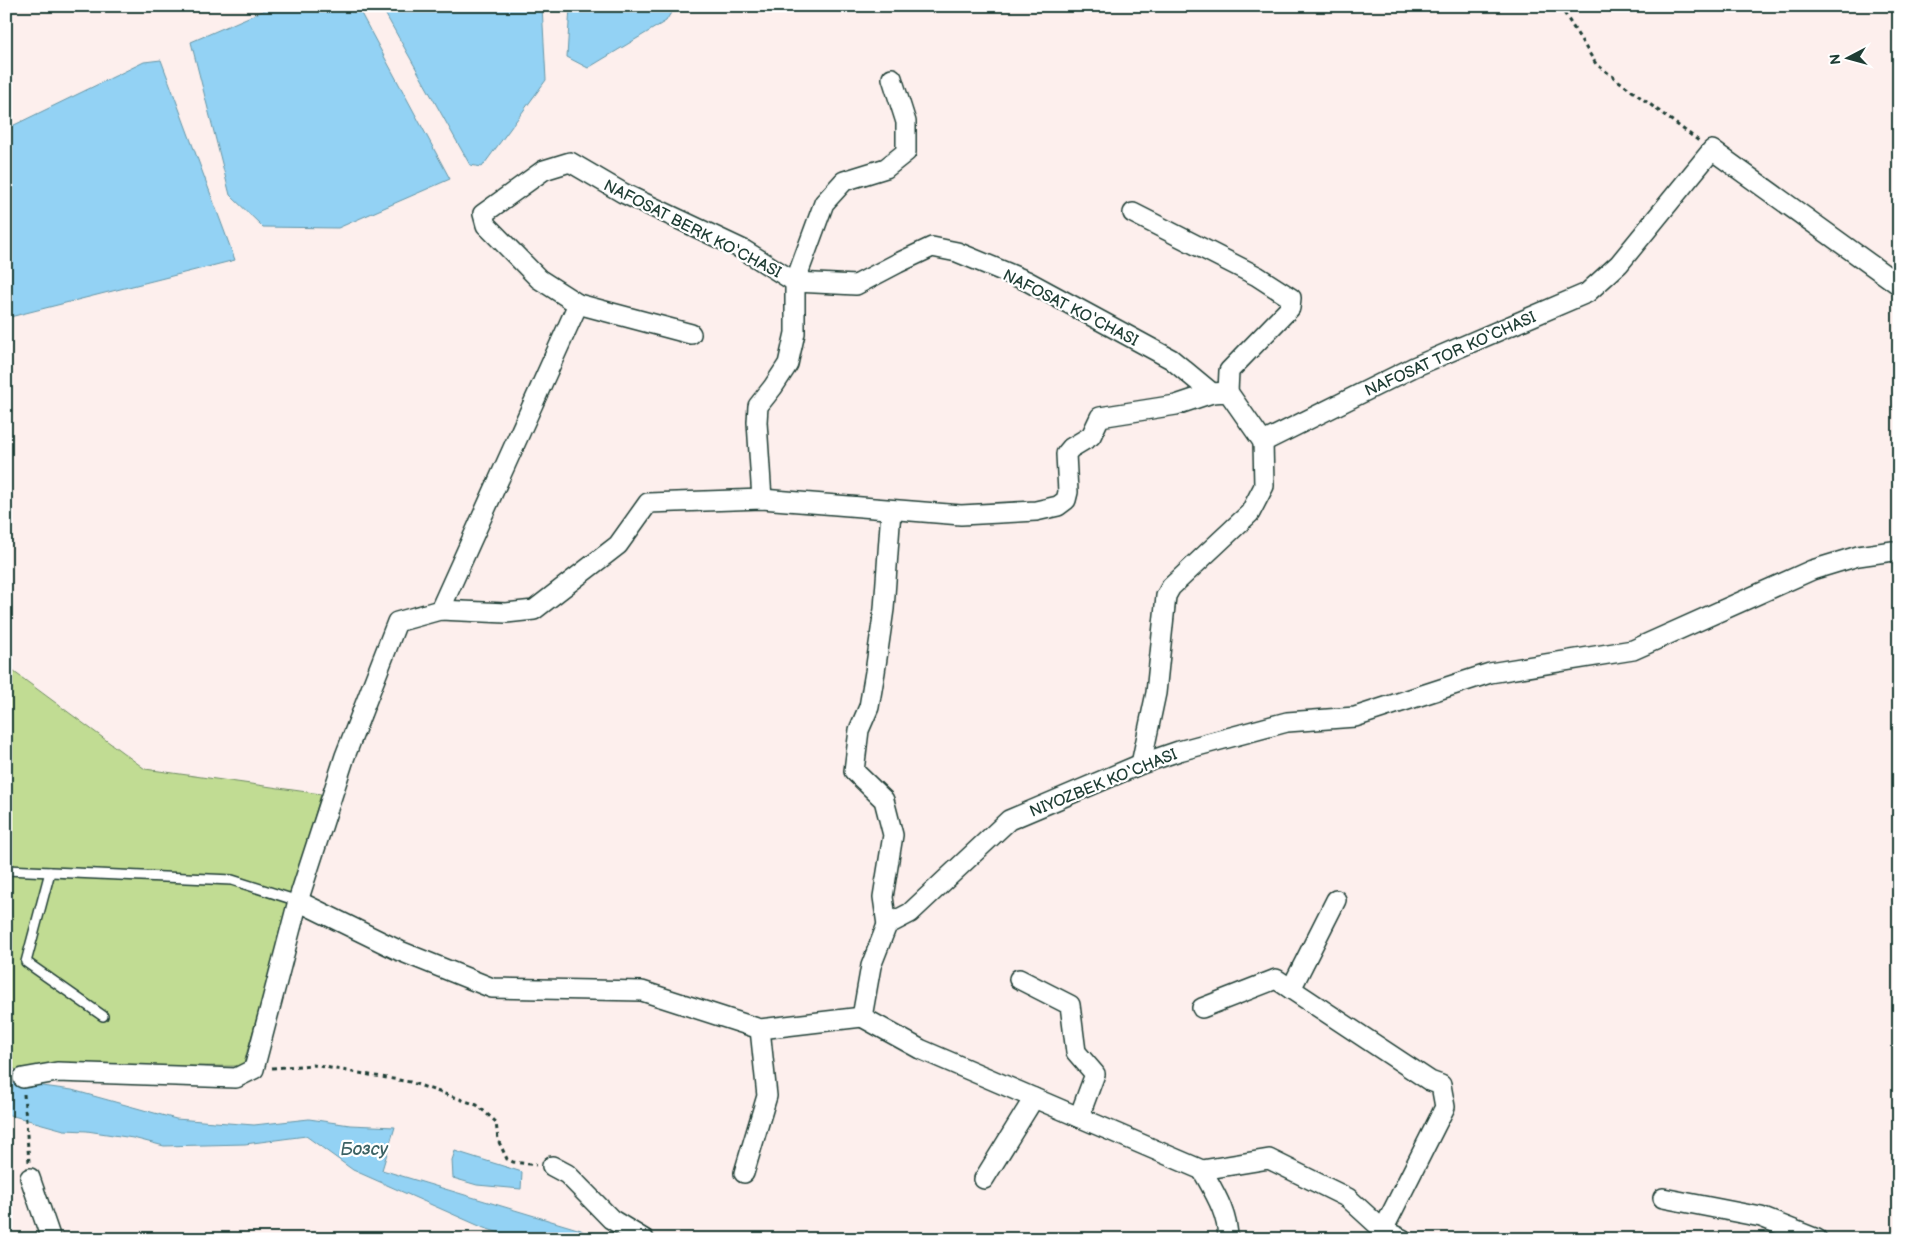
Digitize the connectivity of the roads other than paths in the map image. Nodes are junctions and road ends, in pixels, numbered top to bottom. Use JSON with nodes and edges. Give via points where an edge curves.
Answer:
{"nodes":[{"id":1,"x":892,"y":78,"type":"dead end"},
{"id":2,"x":1133,"y":213,"type":"dead end"},
{"id":3,"x":796,"y":282,"type":"junction"},
{"id":4,"x":1899,"y":285,"type":"edge"},
{"id":5,"x":578,"y":304,"type":"junction"},
{"id":6,"x":692,"y":334,"type":"dead end"},
{"id":7,"x":1220,"y":392,"type":"junction"},
{"id":8,"x":1263,"y":442,"type":"junction"},
{"id":9,"x":762,"y":499,"type":"junction"},
{"id":10,"x":891,"y":510,"type":"junction"},
{"id":11,"x":1899,"y":553,"type":"edge"},
{"id":12,"x":440,"y":610,"type":"junction"},
{"id":13,"x":1141,"y":764,"type":"junction"},
{"id":14,"x":6,"y":870,"type":"edge"},
{"id":15,"x":50,"y":872,"type":"junction"},
{"id":16,"x":1336,"y":900,"type":"dead end"},
{"id":17,"x":298,"y":901,"type":"junction"},
{"id":18,"x":887,"y":925,"type":"junction"},
{"id":19,"x":1019,"y":980,"type":"dead end"},
{"id":20,"x":1291,"y":989,"type":"junction"},
{"id":21,"x":1202,"y":1008,"type":"dead end"},
{"id":22,"x":103,"y":1016,"type":"dead end"},
{"id":23,"x":862,"y":1017,"type":"junction"},
{"id":24,"x":760,"y":1029,"type":"junction"},
{"id":25,"x":23,"y":1078,"type":"road end"},
{"id":26,"x":1034,"y":1098,"type":"junction"},
{"id":27,"x":1079,"y":1118,"type":"junction"},
{"id":28,"x":552,"y":1166,"type":"road end"},
{"id":29,"x":1202,"y":1170,"type":"junction"},
{"id":30,"x":744,"y":1173,"type":"dead end"},
{"id":31,"x":30,"y":1178,"type":"road end"},
{"id":32,"x":984,"y":1179,"type":"dead end"},
{"id":33,"x":1663,"y":1198,"type":"dead end"},
{"id":34,"x":1383,"y":1230,"type":"junction"},
{"id":35,"x":51,"y":1239,"type":"edge"},
{"id":36,"x":644,"y":1239,"type":"edge"},
{"id":37,"x":1228,"y":1239,"type":"edge"},
{"id":38,"x":1402,"y":1239,"type":"edge"},
{"id":39,"x":1817,"y":1239,"type":"edge"}],
"edges":[{"from":1,"to":3,"type":"street","name":"NAFOSAT BERK KO‘CHASI","via":[[906,122],[906,152],[886,168],[844,182],[824,203]]},
{"from":2,"to":7,"type":"street","via":[[1256,276],[1291,298],[1290,308],[1229,371]]},
{"from":3,"to":5,"type":"street","name":"NAFOSAT BERK KO‘CHASI","via":[[744,250],[623,193],[570,162],[544,170],[484,214],[486,225],[539,279]]},
{"from":3,"to":7,"type":"street","name":"NAFOSAT KO‘CHASI","via":[[856,286],[932,247],[956,252],[1026,281],[1171,359]]},
{"from":3,"to":9,"type":"street","via":[[795,333],[788,364],[758,406]]},
{"from":4,"to":8,"type":"street","name":"NAFOSAT TOR KO‘CHASI","via":[[1712,150],[1620,264],[1586,293],[1414,367]]},
{"from":5,"to":6,"type":"street","name":"NAFOSAT BERK KO‘CHASI"},
{"from":5,"to":12,"type":"street"},
{"from":7,"to":8,"type":"street","name":"NAFOSAT KO‘CHASI"},
{"from":7,"to":10,"type":"street","via":[[1176,405],[1100,417],[1091,436],[1066,454],[1068,492],[1066,500],[1058,506],[1036,511],[961,515]]},
{"from":8,"to":13,"type":"street","via":[[1264,486],[1250,513],[1171,587],[1166,596],[1156,693]]},
{"from":9,"to":10,"type":"street"},
{"from":9,"to":12,"type":"street","via":[[648,503],[618,545],[534,610],[506,613]]},
{"from":10,"to":18,"type":"street","via":[[876,672],[869,707],[859,730],[854,771],[884,800],[893,835],[883,897]]},
{"from":11,"to":13,"type":"street","name":"NIYOZBEK KO‘CHASI","via":[[1858,556],[1812,570],[1633,650],[1490,673],[1355,716],[1288,722]]},
{"from":12,"to":17,"type":"street","via":[[397,622],[345,756]]},
{"from":13,"to":18,"type":"street","name":"NIYOZBEK KO‘CHASI","via":[[1008,820],[910,913]]},
{"from":14,"to":15,"type":"lane"},
{"from":15,"to":17,"type":"lane","via":[[232,880]]},
{"from":15,"to":22,"type":"lane","via":[[26,962]]},
{"from":16,"to":20,"type":"street"},
{"from":17,"to":24,"type":"street","via":[[400,951],[492,988],[642,991]]},
{"from":17,"to":25,"type":"street","via":[[254,1069],[236,1078],[57,1072]]},
{"from":18,"to":23,"type":"street","via":[[871,966]]},
{"from":19,"to":27,"type":"street","via":[[1070,1005],[1076,1052],[1094,1074]]},
{"from":20,"to":21,"type":"street","via":[[1276,979]]},
{"from":20,"to":34,"type":"street","via":[[1430,1081],[1441,1085],[1444,1106]]},
{"from":23,"to":24,"type":"street"},
{"from":23,"to":26,"type":"street","via":[[920,1049]]},
{"from":24,"to":30,"type":"street","via":[[768,1096]]},
{"from":26,"to":27,"type":"street"},
{"from":26,"to":32,"type":"street"},
{"from":27,"to":29,"type":"street"},
{"from":28,"to":36,"type":"street","via":[[567,1174],[610,1219]]},
{"from":29,"to":34,"type":"street","via":[[1269,1159],[1348,1198]]},
{"from":29,"to":37,"type":"street","via":[[1221,1203]]},
{"from":31,"to":35,"type":"street"},
{"from":33,"to":39,"type":"street","via":[[1761,1216]]},
{"from":34,"to":38,"type":"street"}]}
